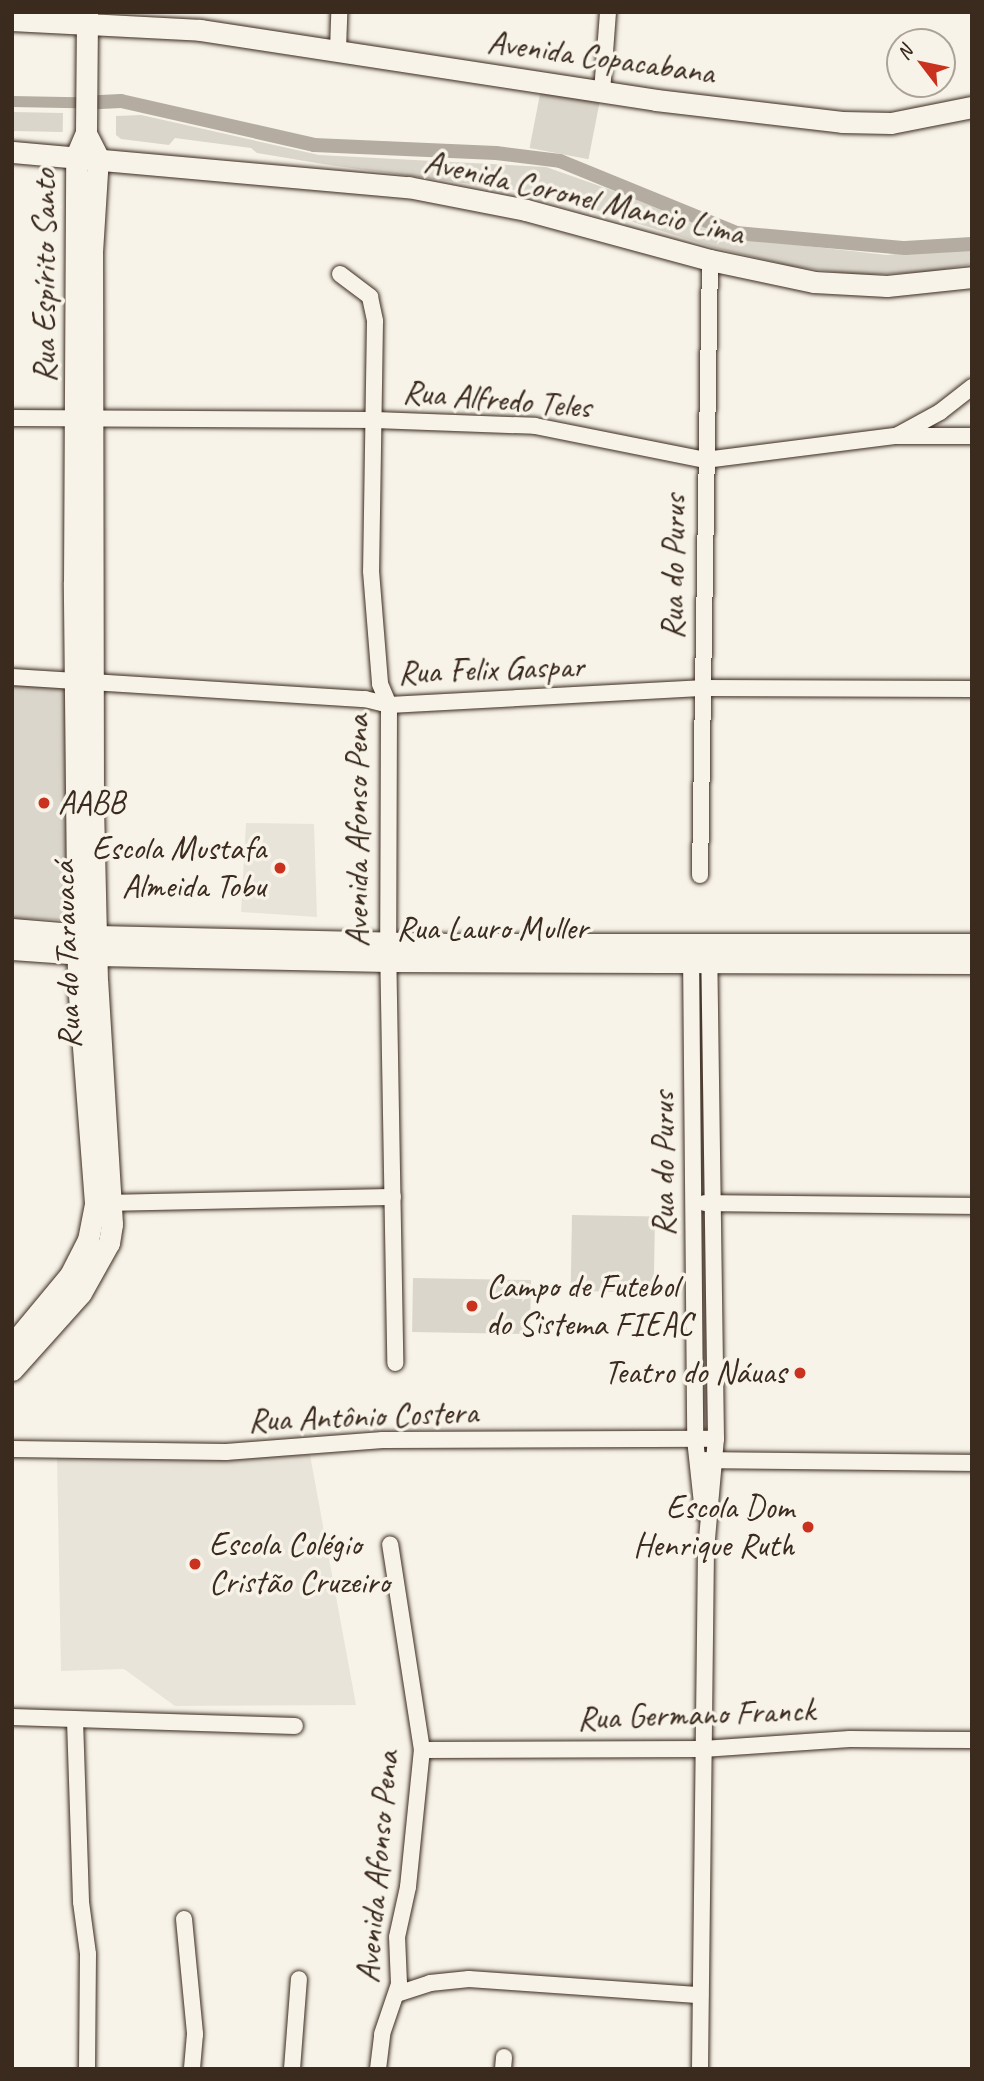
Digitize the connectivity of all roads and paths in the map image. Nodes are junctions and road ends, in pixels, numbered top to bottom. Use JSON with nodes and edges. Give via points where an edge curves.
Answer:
{"nodes":[{"id":1,"x":339,"y":12,"type":"edge"},
{"id":2,"x":608,"y":12,"type":"edge"},
{"id":3,"x":87,"y":18,"type":"edge"},
{"id":4,"x":12,"y":20,"type":"edge"},
{"id":5,"x":338,"y":50,"type":"junction"},
{"id":6,"x":602,"y":92,"type":"junction"},
{"id":7,"x":972,"y":107,"type":"edge"},
{"id":8,"x":86,"y":133,"type":"junction"},
{"id":9,"x":12,"y":152,"type":"edge"},
{"id":10,"x":76,"y":156,"type":"junction"},
{"id":11,"x":98,"y":157,"type":"junction"},
{"id":12,"x":710,"y":260,"type":"junction"},
{"id":13,"x":340,"y":274,"type":"dead end"},
{"id":14,"x":972,"y":277,"type":"edge"},
{"id":15,"x":972,"y":387,"type":"edge"},
{"id":16,"x":12,"y":418,"type":"edge"},
{"id":17,"x":84,"y":420,"type":"junction"},
{"id":18,"x":375,"y":420,"type":"junction"},
{"id":19,"x":896,"y":436,"type":"junction"},
{"id":20,"x":972,"y":436,"type":"edge"},
{"id":21,"x":705,"y":460,"type":"junction"},
{"id":22,"x":12,"y":677,"type":"edge"},
{"id":23,"x":85,"y":680,"type":"junction"},
{"id":24,"x":701,"y":688,"type":"junction"},
{"id":25,"x":972,"y":689,"type":"edge"},
{"id":26,"x":389,"y":705,"type":"junction"},
{"id":27,"x":700,"y":874,"type":"dead end"},
{"id":28,"x":12,"y":929,"type":"edge"},
{"id":29,"x":972,"y":944,"type":"edge"},
{"id":30,"x":88,"y":945,"type":"junction"},
{"id":31,"x":12,"y":949,"type":"edge"},
{"id":32,"x":388,"y":951,"type":"junction"},
{"id":33,"x":700,"y":954,"type":"junction"},
{"id":34,"x":972,"y":963,"type":"edge"},
{"id":35,"x":393,"y":1197,"type":"junction"},
{"id":36,"x":104,"y":1202,"type":"junction"},
{"id":37,"x":695,"y":1203,"type":"junction"},
{"id":38,"x":714,"y":1203,"type":"junction"},
{"id":39,"x":972,"y":1206,"type":"edge"},
{"id":40,"x":12,"y":1345,"type":"edge"},
{"id":41,"x":395,"y":1363,"type":"dead end"},
{"id":42,"x":12,"y":1370,"type":"edge"},
{"id":43,"x":695,"y":1439,"type":"junction"},
{"id":44,"x":716,"y":1439,"type":"junction"},
{"id":45,"x":12,"y":1449,"type":"edge"},
{"id":46,"x":697,"y":1460,"type":"junction"},
{"id":47,"x":714,"y":1460,"type":"junction"},
{"id":48,"x":972,"y":1463,"type":"edge"},
{"id":49,"x":390,"y":1544,"type":"dead end"},
{"id":50,"x":706,"y":1550,"type":"junction"},
{"id":51,"x":12,"y":1717,"type":"edge"},
{"id":52,"x":75,"y":1720,"type":"junction"},
{"id":53,"x":295,"y":1726,"type":"dead end"},
{"id":54,"x":972,"y":1740,"type":"edge"},
{"id":55,"x":703,"y":1749,"type":"junction"},
{"id":56,"x":422,"y":1750,"type":"junction"},
{"id":57,"x":184,"y":1919,"type":"dead end"},
{"id":58,"x":299,"y":1979,"type":"dead end"},
{"id":59,"x":397,"y":1994,"type":"junction"},
{"id":60,"x":700,"y":1994,"type":"junction"},
{"id":61,"x":87,"y":2069,"type":"edge"},
{"id":62,"x":192,"y":2069,"type":"edge"},
{"id":63,"x":292,"y":2069,"type":"edge"},
{"id":64,"x":378,"y":2069,"type":"edge"},
{"id":65,"x":700,"y":2069,"type":"edge"}],
"edges":[{"from":1,"to":5,"type":"street"},
{"from":2,"to":6,"type":"street"},
{"from":3,"to":4,"type":"main road","name":"Avenida Copacabana"},
{"from":3,"to":5,"type":"main road","name":"Avenida Copacabana"},
{"from":3,"to":8,"type":"main road","name":"Rua Espírito Santo"},
{"from":5,"to":6,"type":"main road","name":"Avenida Copacabana"},
{"from":6,"to":7,"type":"main road","name":"Avenida Copacabana","via":[[842,122],[891,123]]},
{"from":8,"to":10,"type":"main road","name":"Rua Espírito Santo"},
{"from":8,"to":11,"type":"main road","name":"Rua Espírito Santo"},
{"from":9,"to":10,"type":"main road","name":"Avenida Coronel Mancio Lima"},
{"from":10,"to":11,"type":"main road","name":"Avenida Coronel Mancio Lima"},
{"from":10,"to":17,"type":"main road","name":"Rua Espírito Santo"},
{"from":11,"to":12,"type":"main road","name":"Avenida Coronel Mancio Lima","via":[[421,189],[526,210]]},
{"from":11,"to":17,"type":"main road","name":"Rua Espírito Santo"},
{"from":12,"to":14,"type":"main road","name":"Avenida Coronel Mancio Lima","via":[[780,277],[849,285],[923,285]]},
{"from":12,"to":21,"type":"street","name":"Rua do Purus"},
{"from":13,"to":18,"type":"street","name":"Avenida Afonso Pena","via":[[365,291],[374,308]]},
{"from":15,"to":19,"type":"street","via":[[940,412]]},
{"from":16,"to":17,"type":"street","name":"Rua Alfredo Teles"},
{"from":17,"to":18,"type":"street","name":"Rua Alfredo Teles"},
{"from":17,"to":23,"type":"main road","name":"Rua do Tarauacá"},
{"from":18,"to":21,"type":"street","name":"Rua Alfredo Teles","via":[[535,426]]},
{"from":18,"to":26,"type":"street","name":"Avenida Afonso Pena","via":[[372,616],[380,684]]},
{"from":19,"to":20,"type":"street","name":"Rua Alfredo Teles"},
{"from":19,"to":21,"type":"street","name":"Rua Alfredo Teles"},
{"from":21,"to":24,"type":"street","name":"Rua do Purus"},
{"from":22,"to":23,"type":"street","name":"Rua Felix Gaspar"},
{"from":23,"to":26,"type":"street","name":"Rua Felix Gaspar","via":[[365,699]]},
{"from":23,"to":30,"type":"main road","name":"Rua do Tarauacá"},
{"from":24,"to":25,"type":"street","name":"Rua Felix Gaspar"},
{"from":24,"to":26,"type":"street","name":"Rua Felix Gaspar"},
{"from":24,"to":27,"type":"street","name":"Rua do Purus"},
{"from":26,"to":32,"type":"street","name":"Avenida Afonso Pena"},
{"from":28,"to":30,"type":"main road","name":"Rua Lauro Muller"},
{"from":29,"to":33,"type":"main road","name":"Rua Lauro Muller"},
{"from":30,"to":31,"type":"main road","name":"Rua Lauro Muller"},
{"from":30,"to":32,"type":"main road","name":"Rua Lauro Muller"},
{"from":30,"to":36,"type":"main road","name":"Rua do Tarauacá"},
{"from":32,"to":33,"type":"main road","name":"Rua Lauro Muller"},
{"from":32,"to":35,"type":"street","name":"Avenida Afonso Pena"},
{"from":33,"to":34,"type":"main road","name":"Rua Lauro Muller"},
{"from":33,"to":37,"type":"street","name":"Rua do Purus"},
{"from":33,"to":38,"type":"street","name":"Rua do Purus"},
{"from":35,"to":36,"type":"street"},
{"from":35,"to":41,"type":"street","name":"Avenida Afonso Pena"},
{"from":36,"to":40,"type":"main road","name":"Rua do Tarauacá","via":[[70,1275]]},
{"from":36,"to":42,"type":"main road","name":"Rua do Tarauacá","via":[[109,1243],[102,1259],[65,1315]]},
{"from":37,"to":38,"type":"street"},
{"from":37,"to":43,"type":"street","name":"Rua do Purus"},
{"from":38,"to":39,"type":"street"},
{"from":38,"to":44,"type":"street","name":"Rua do Purus"},
{"from":43,"to":44,"type":"street","name":"Rua Antônio Costera"},
{"from":43,"to":45,"type":"street","name":"Rua Antônio Costera","via":[[383,1440],[226,1452]]},
{"from":43,"to":46,"type":"street","name":"Rua do Purus"},
{"from":44,"to":47,"type":"street","name":"Rua do Purus"},
{"from":46,"to":47,"type":"street"},
{"from":46,"to":50,"type":"street","name":"Rua do Purus"},
{"from":47,"to":48,"type":"street"},
{"from":47,"to":50,"type":"street","name":"Rua do Purus"},
{"from":49,"to":56,"type":"street","name":"Avenida Afonso Pena"},
{"from":50,"to":55,"type":"street","name":"Rua do Purus"},
{"from":51,"to":52,"type":"street"},
{"from":52,"to":53,"type":"street"},
{"from":52,"to":61,"type":"street","via":[[81,1902],[88,1954]]},
{"from":54,"to":55,"type":"street","name":"Rua Germano Franck","via":[[850,1740]]},
{"from":55,"to":56,"type":"street","name":"Rua Germano Franck"},
{"from":55,"to":60,"type":"street","name":"Rua do Purus"},
{"from":56,"to":59,"type":"street","name":"Avenida Afonso Pena","via":[[408,1886],[397,1937]]},
{"from":57,"to":62,"type":"street","via":[[195,2034]]},
{"from":58,"to":63,"type":"street"},
{"from":59,"to":60,"type":"street","via":[[430,1983],[469,1979]]},
{"from":59,"to":64,"type":"street","name":"Avenida Afonso Pena","via":[[382,2034]]},
{"from":60,"to":65,"type":"street","name":"Rua do Purus"}]}
